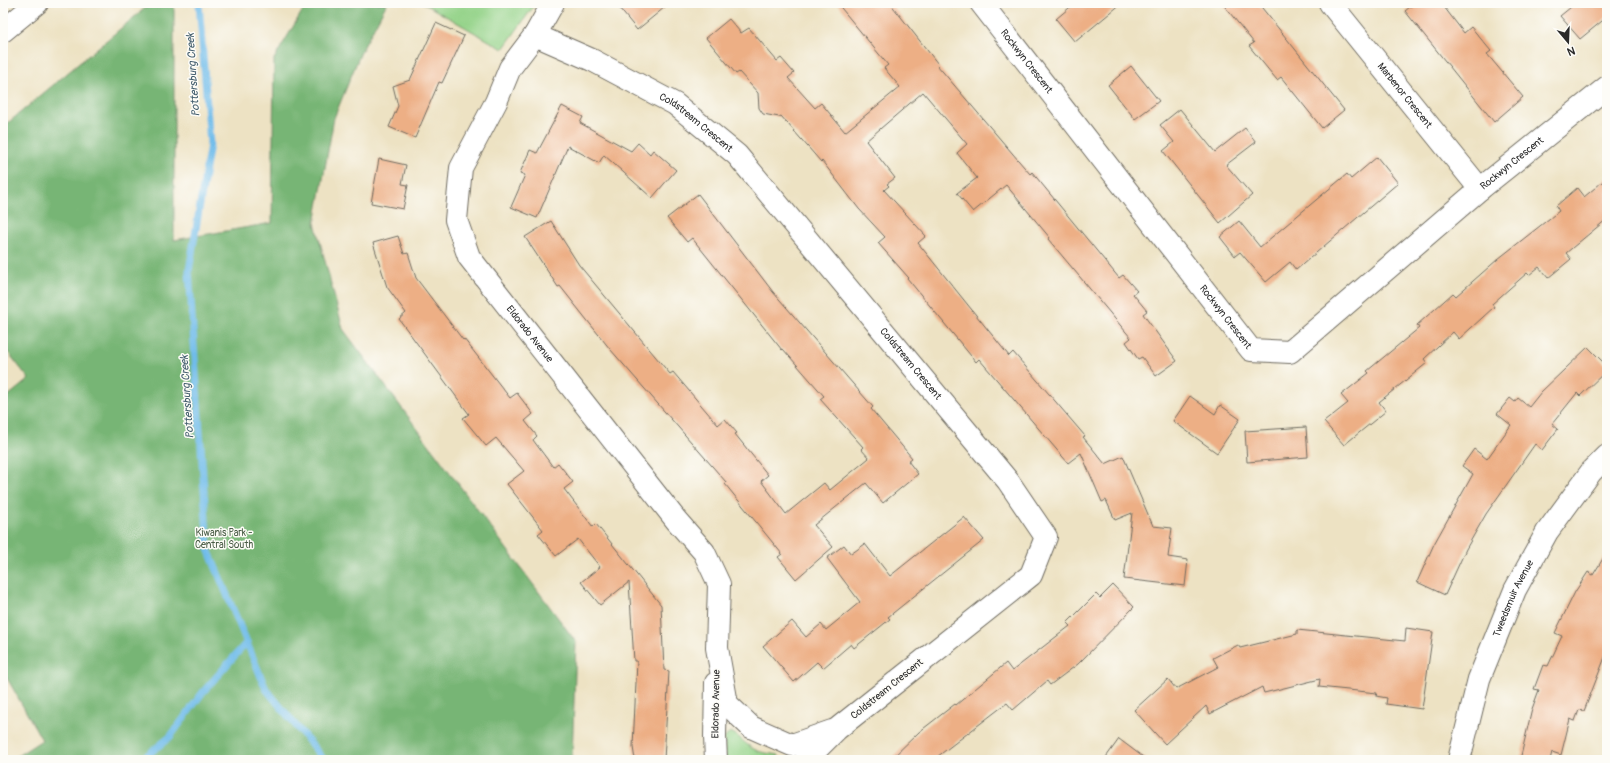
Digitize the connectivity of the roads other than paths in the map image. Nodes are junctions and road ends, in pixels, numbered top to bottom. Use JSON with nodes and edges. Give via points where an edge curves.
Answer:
{"nodes":[{"id":1,"x":37,"y":3,"type":"edge"},
{"id":2,"x":553,"y":3,"type":"edge"},
{"id":3,"x":981,"y":3,"type":"edge"},
{"id":4,"x":1330,"y":3,"type":"edge"},
{"id":5,"x":3,"y":31,"type":"edge"},
{"id":6,"x":535,"y":35,"type":"junction"},
{"id":7,"x":1607,"y":87,"type":"edge"},
{"id":8,"x":1480,"y":189,"type":"junction"},
{"id":9,"x":1607,"y":456,"type":"edge"},
{"id":10,"x":717,"y":648,"type":"junction"},
{"id":11,"x":837,"y":730,"type":"junction"},
{"id":12,"x":716,"y":760,"type":"edge"},
{"id":13,"x":806,"y":760,"type":"edge"},
{"id":14,"x":1459,"y":760,"type":"edge"}],
"edges":[{"from":1,"to":5,"type":"street"},
{"from":2,"to":6,"type":"street","name":"Eldorado Avenue"},
{"from":3,"to":8,"type":"street","name":"Rockwyn Crescent","via":[[1251,350],[1290,352]]},
{"from":4,"to":8,"type":"street","name":"Marbenor Crescent"},
{"from":6,"to":10,"type":"street","name":"Eldorado Avenue","via":[[510,68],[496,102],[461,168],[456,220],[469,257],[704,552],[719,584]]},
{"from":6,"to":11,"type":"street","name":"Coldstream Crescent","via":[[592,60],[676,104],[737,155],[1008,482],[1046,537],[1031,574]]},
{"from":7,"to":8,"type":"street","name":"Rockwyn Crescent"},
{"from":9,"to":14,"type":"street","name":"Tweedsmuir Avenue","via":[[1592,472],[1548,532],[1515,590],[1479,679]]},
{"from":10,"to":11,"type":"street","name":"Eldorado Avenue","via":[[727,704],[751,728],[792,745]]},
{"from":10,"to":12,"type":"street","name":"Eldorado Avenue","via":[[714,737]]},
{"from":11,"to":13,"type":"street"}]}
